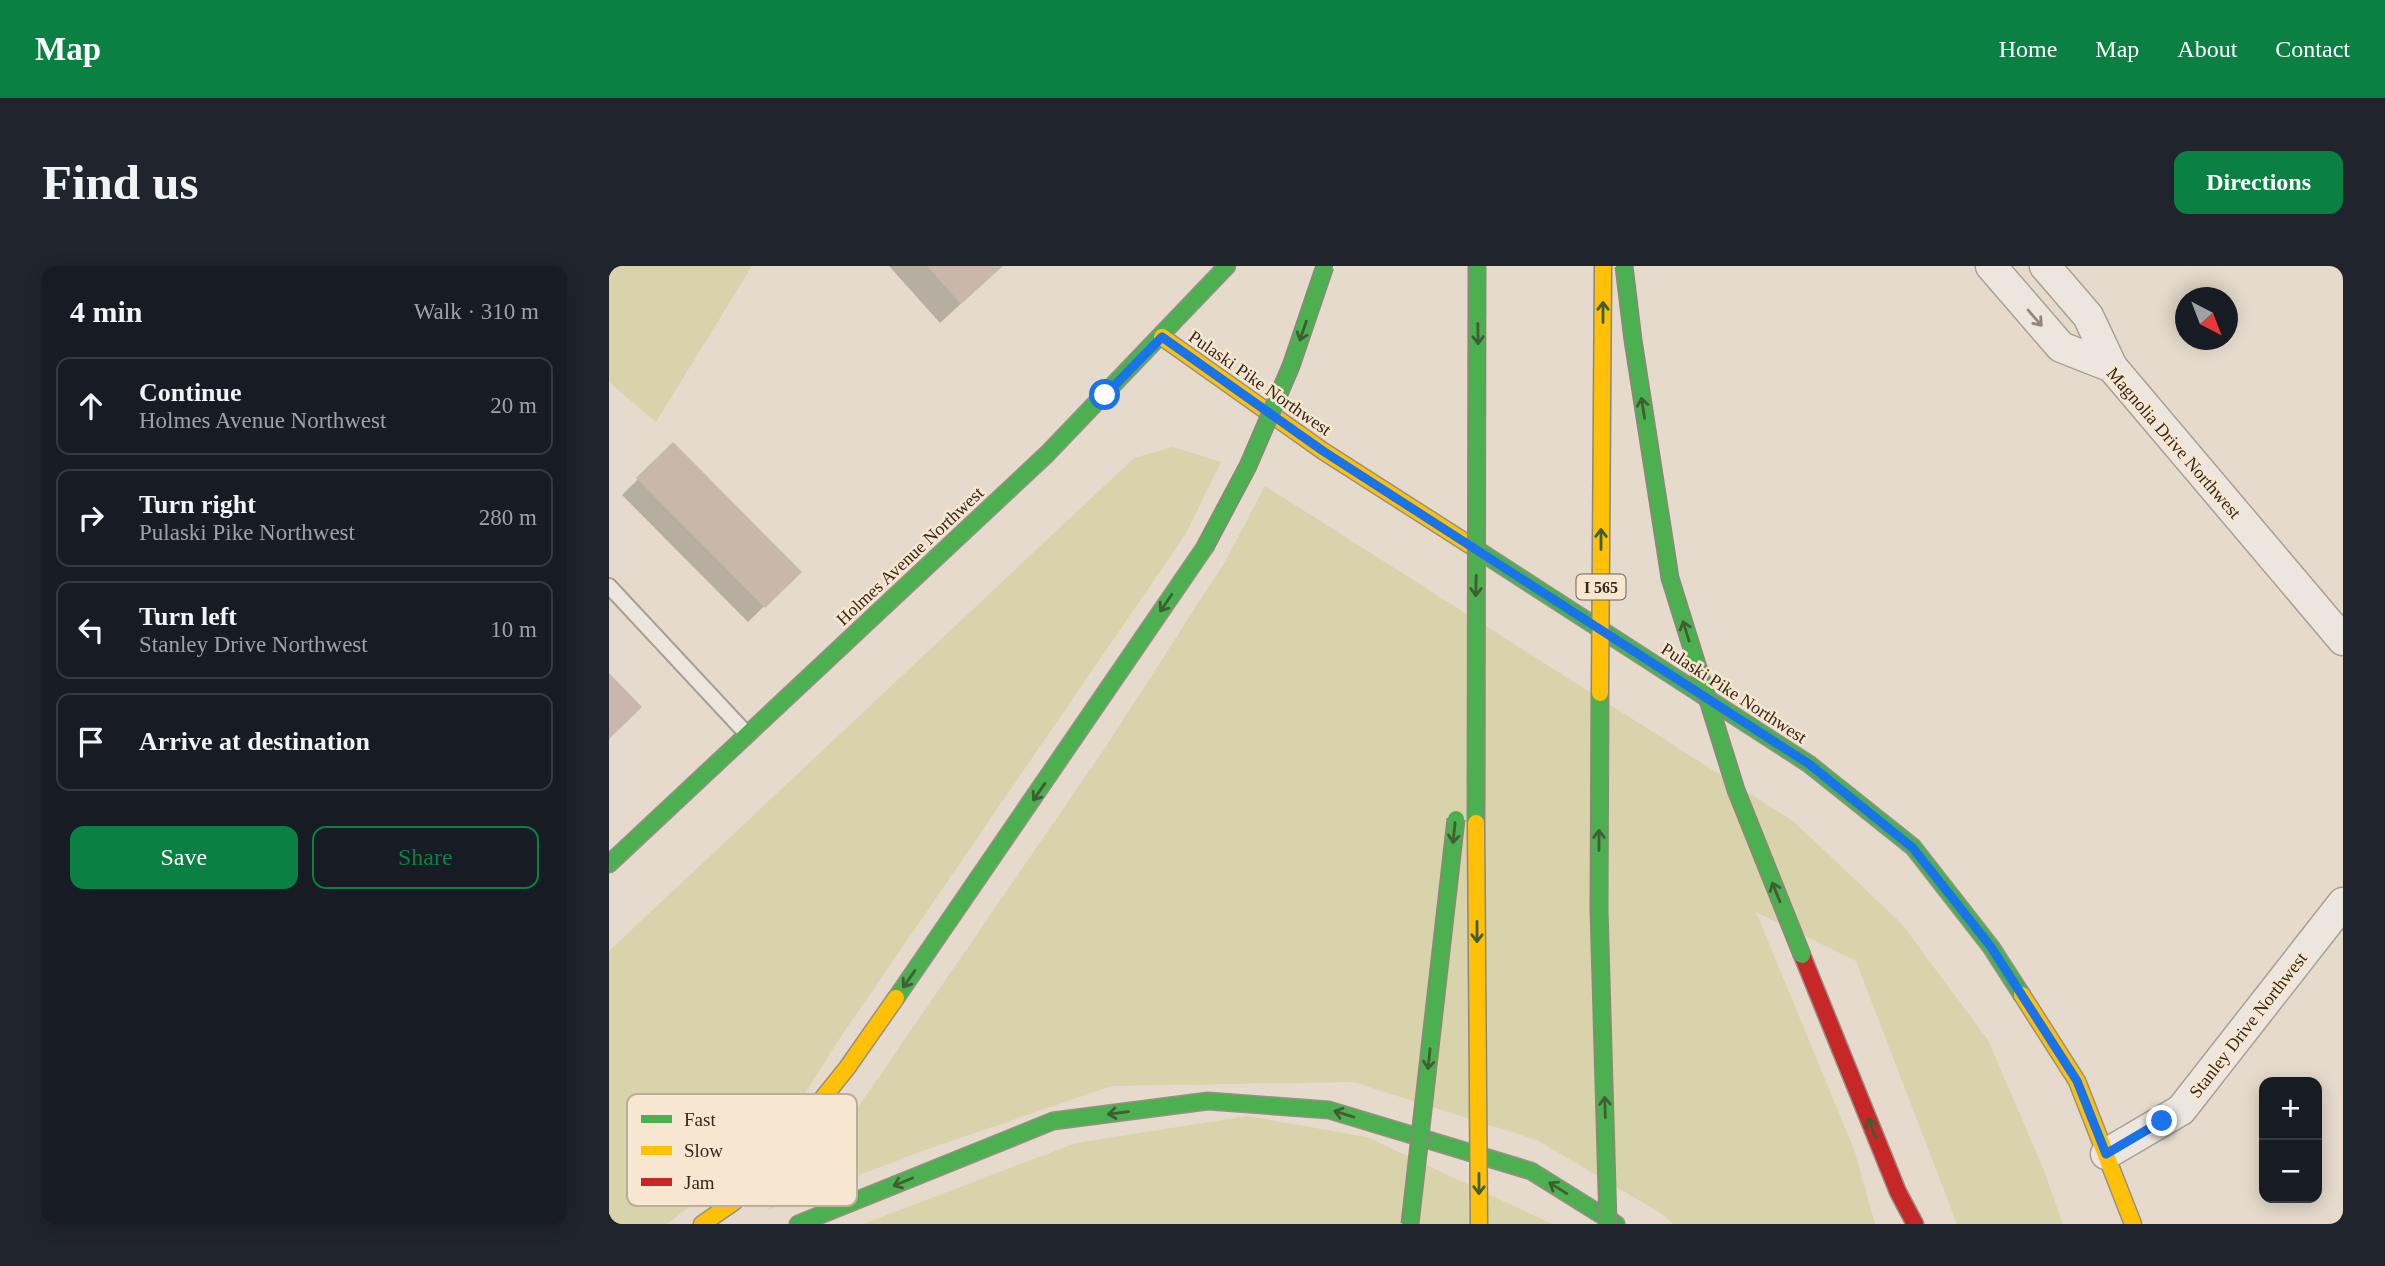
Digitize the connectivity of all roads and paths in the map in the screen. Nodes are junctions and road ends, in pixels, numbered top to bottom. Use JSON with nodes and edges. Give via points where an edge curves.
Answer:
{"nodes":[{"id":1,"x":1325,"y":266,"type":"edge"},
{"id":2,"x":1477,"y":266,"type":"edge"},
{"id":3,"x":1603,"y":266,"type":"edge"},
{"id":4,"x":1624,"y":266,"type":"edge"},
{"id":5,"x":1991,"y":266,"type":"edge"},
{"id":6,"x":2045,"y":266,"type":"edge"},
{"id":7,"x":1222,"y":268,"type":"edge"},
{"id":8,"x":1162,"y":337,"type":"junction"},
{"id":9,"x":2112,"y":367,"type":"junction"},
{"id":10,"x":609,"y":586,"type":"edge"},
{"id":11,"x":2343,"y":640,"type":"edge"},
{"id":12,"x":1475,"y":643,"type":"junction"},
{"id":13,"x":746,"y":733,"type":"junction"},
{"id":14,"x":1460,"y":782,"type":"dead end"},
{"id":15,"x":1457,"y":809,"type":"dead end"},
{"id":16,"x":609,"y":864,"type":"edge"},
{"id":17,"x":2343,"y":904,"type":"edge"},
{"id":18,"x":826,"y":1094,"type":"edge"},
{"id":19,"x":2106,"y":1154,"type":"junction"},
{"id":20,"x":1898,"y":1192,"type":"junction"},
{"id":21,"x":857,"y":1200,"type":"edge"},
{"id":22,"x":728,"y":1206,"type":"edge"},
{"id":23,"x":843,"y":1206,"type":"edge"},
{"id":24,"x":702,"y":1224,"type":"edge"},
{"id":25,"x":798,"y":1224,"type":"edge"},
{"id":26,"x":1410,"y":1224,"type":"edge"},
{"id":27,"x":1479,"y":1224,"type":"edge"},
{"id":28,"x":1608,"y":1224,"type":"edge"},
{"id":29,"x":1616,"y":1224,"type":"edge"},
{"id":30,"x":1905,"y":1224,"type":"edge"},
{"id":31,"x":1915,"y":1224,"type":"edge"},
{"id":32,"x":2133,"y":1224,"type":"edge"}],
"edges":[{"from":1,"to":18,"type":"main road","one_way":true,"bridge":true,"via":[[1291,366],[1248,466],[1205,547]]},
{"from":2,"to":12,"type":"main road","one_way":true,"bridge":true},
{"from":28,"to":3,"type":"main road","number":"I 565","one_way":true,"bridge":true,"via":[[1599,909]]},
{"from":20,"to":4,"type":"main road","one_way":true,"bridge":true,"via":[[1736,790],[1670,578]]},
{"from":5,"to":9,"type":"street","name":"Magnolia Drive Northwest","one_way":true,"via":[[2061,347]]},
{"from":6,"to":9,"type":"street","via":[[2088,316]]},
{"from":7,"to":8,"type":"main road","name":"Holmes Avenue Northwest"},
{"from":8,"to":13,"type":"main road","name":"Holmes Avenue Northwest","via":[[1049,453]]},
{"from":8,"to":19,"type":"main road","name":"Pulaski Pike Northwest","via":[[1323,451],[1809,764],[1913,848],[1991,947],[2077,1081]]},
{"from":9,"to":11,"type":"street","name":"Magnolia Drive Northwest"},
{"from":10,"to":13,"type":"lane"},
{"from":12,"to":14,"type":"main road","bridge":true},
{"from":12,"to":27,"type":"main road","one_way":true,"bridge":true},
{"from":13,"to":16,"type":"main road","name":"Holmes Avenue Northwest"},
{"from":15,"to":26,"type":"main road","one_way":true,"bridge":true},
{"from":17,"to":19,"type":"street","name":"Stanley Drive Northwest","via":[[2181,1110]]},
{"from":19,"to":32,"type":"main road","name":"Pulaski Pike Northwest"},
{"from":20,"to":30,"type":"main road"},
{"from":20,"to":31,"type":"main road"},
{"from":29,"to":21,"type":"main road","one_way":true,"via":[[1531,1171],[1329,1110],[1208,1101],[1053,1121]]},
{"from":22,"to":24,"type":"main road","one_way":true,"bridge":true},
{"from":23,"to":25,"type":"main road","one_way":true}]}
